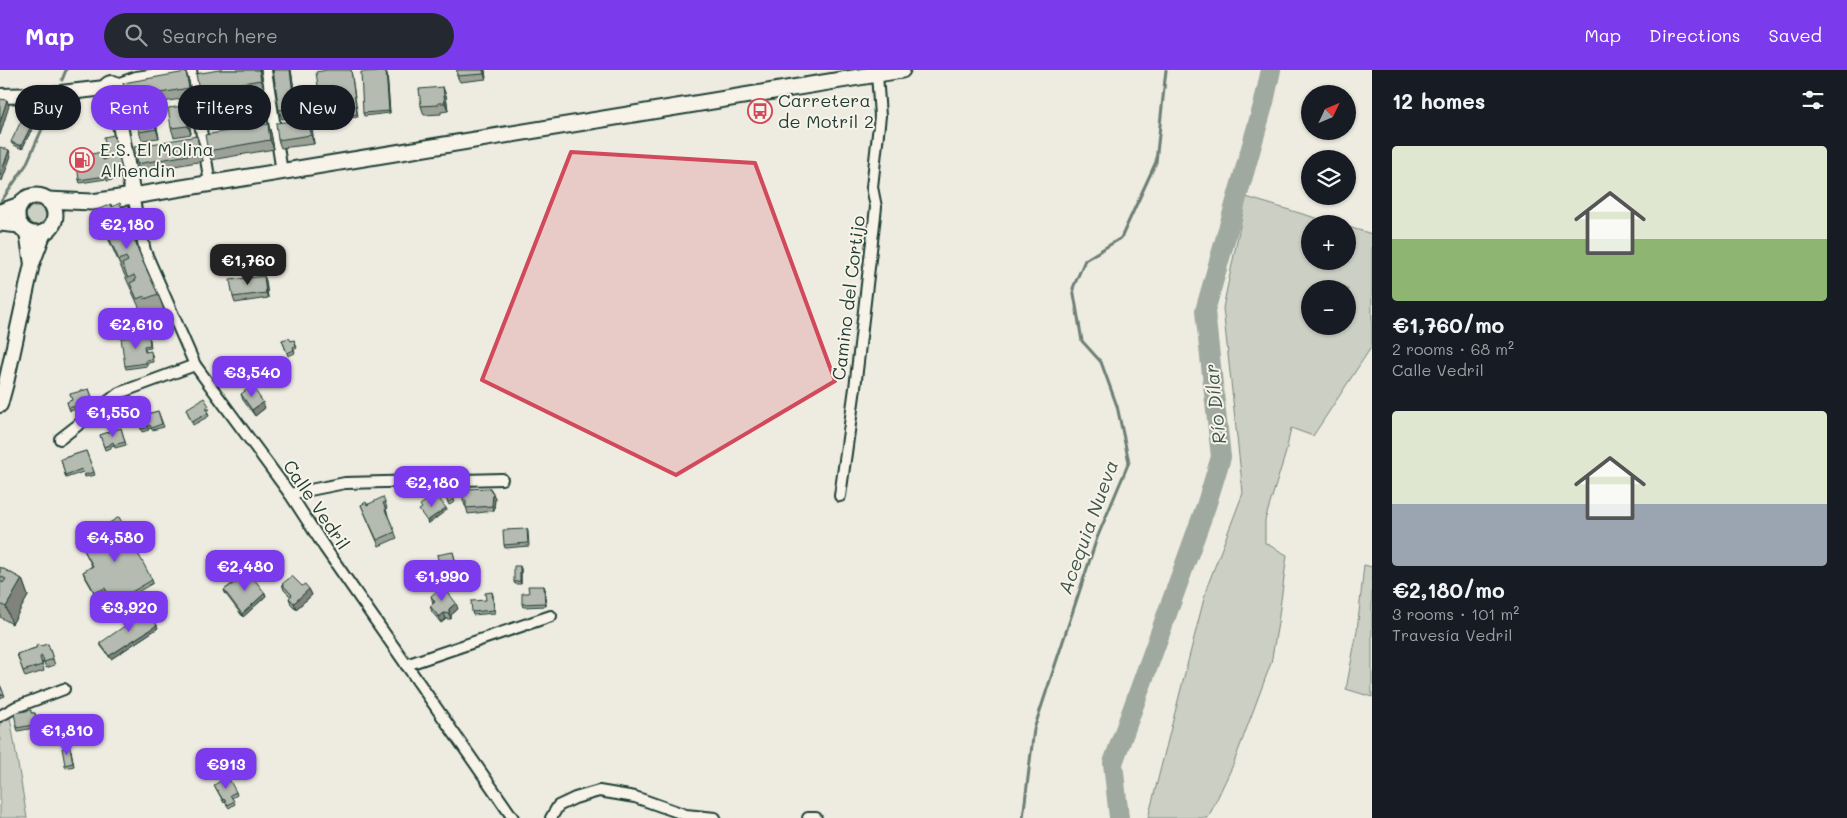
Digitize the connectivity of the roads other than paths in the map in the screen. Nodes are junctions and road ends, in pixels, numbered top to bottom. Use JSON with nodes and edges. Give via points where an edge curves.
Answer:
{"nodes":[{"id":1,"x":184,"y":70,"type":"edge"},
{"id":2,"x":191,"y":70,"type":"edge"},
{"id":3,"x":266,"y":70,"type":"edge"},
{"id":4,"x":902,"y":70,"type":"edge"},
{"id":5,"x":882,"y":72,"type":"edge"},
{"id":6,"x":136,"y":74,"type":"edge"},
{"id":7,"x":120,"y":85,"type":"edge"},
{"id":8,"x":91,"y":92,"type":"edge"},
{"id":9,"x":0,"y":96,"type":"edge"},
{"id":10,"x":120,"y":130,"type":"edge"},
{"id":11,"x":282,"y":172,"type":"junction"},
{"id":12,"x":210,"y":183,"type":"junction"},
{"id":13,"x":133,"y":196,"type":"junction"},
{"id":14,"x":47,"y":200,"type":"junction"},
{"id":15,"x":92,"y":202,"type":"junction"},
{"id":16,"x":20,"y":205,"type":"junction"},
{"id":17,"x":0,"y":212,"type":"edge"},
{"id":18,"x":54,"y":220,"type":"junction"},
{"id":19,"x":0,"y":223,"type":"edge"},
{"id":20,"x":23,"y":228,"type":"junction"},
{"id":21,"x":44,"y":232,"type":"junction"},
{"id":22,"x":32,"y":264,"type":"junction"},
{"id":23,"x":195,"y":365,"type":"junction"},
{"id":24,"x":0,"y":405,"type":"edge"},
{"id":25,"x":60,"y":439,"type":"dead end"},
{"id":26,"x":502,"y":479,"type":"dead end"},
{"id":27,"x":290,"y":494,"type":"junction"},
{"id":28,"x":840,"y":496,"type":"dead end"},
{"id":29,"x":551,"y":616,"type":"dead end"},
{"id":30,"x":406,"y":665,"type":"junction"},
{"id":31,"x":64,"y":689,"type":"dead end"},
{"id":32,"x":0,"y":716,"type":"edge"},
{"id":33,"x":513,"y":818,"type":"edge"},
{"id":34,"x":552,"y":818,"type":"edge"},
{"id":35,"x":716,"y":818,"type":"edge"},
{"id":36,"x":808,"y":818,"type":"edge"},
{"id":37,"x":816,"y":818,"type":"edge"}],
"edges":[{"from":1,"to":6,"type":"street"},
{"from":2,"to":12,"type":"street"},
{"from":3,"to":11,"type":"street"},
{"from":4,"to":5,"type":"main road"},
{"from":5,"to":11,"type":"main road"},
{"from":5,"to":28,"type":"street","name":"Camino del Cortijo","via":[[872,187],[876,207]]},
{"from":6,"to":7,"type":"street"},
{"from":8,"to":9,"type":"street"},
{"from":10,"to":13,"type":"street"},
{"from":11,"to":12,"type":"main road"},
{"from":12,"to":13,"type":"main road"},
{"from":13,"to":15,"type":"main road"},
{"from":13,"to":23,"type":"street","name":"Calle Vedril","via":[[145,251]]},
{"from":14,"to":15,"type":"main road"},
{"from":14,"to":16,"type":"main road","via":[[34,196]]},
{"from":14,"to":18,"type":"main road","via":[[54,210]]},
{"from":15,"to":18,"type":"main road"},
{"from":16,"to":17,"type":"main road"},
{"from":16,"to":20,"type":"main road","via":[[17,216]]},
{"from":18,"to":21,"type":"main road"},
{"from":19,"to":20,"type":"main road"},
{"from":20,"to":21,"type":"main road","via":[[36,234]]},
{"from":20,"to":22,"type":"street"},
{"from":21,"to":22,"type":"street"},
{"from":22,"to":24,"type":"street"},
{"from":23,"to":25,"type":"street","via":[[119,393]]},
{"from":23,"to":27,"type":"street","name":"Calle Vedril"},
{"from":26,"to":27,"type":"street","via":[[345,483]]},
{"from":27,"to":30,"type":"street","name":"Calle Vedril"},
{"from":29,"to":30,"type":"street"},
{"from":30,"to":33,"type":"street","name":"Calle Vedril"},
{"from":31,"to":32,"type":"street"},
{"from":34,"to":35,"type":"street","via":[[558,806],[599,791],[635,798],[686,815]]},
{"from":36,"to":37,"type":"street"}]}
